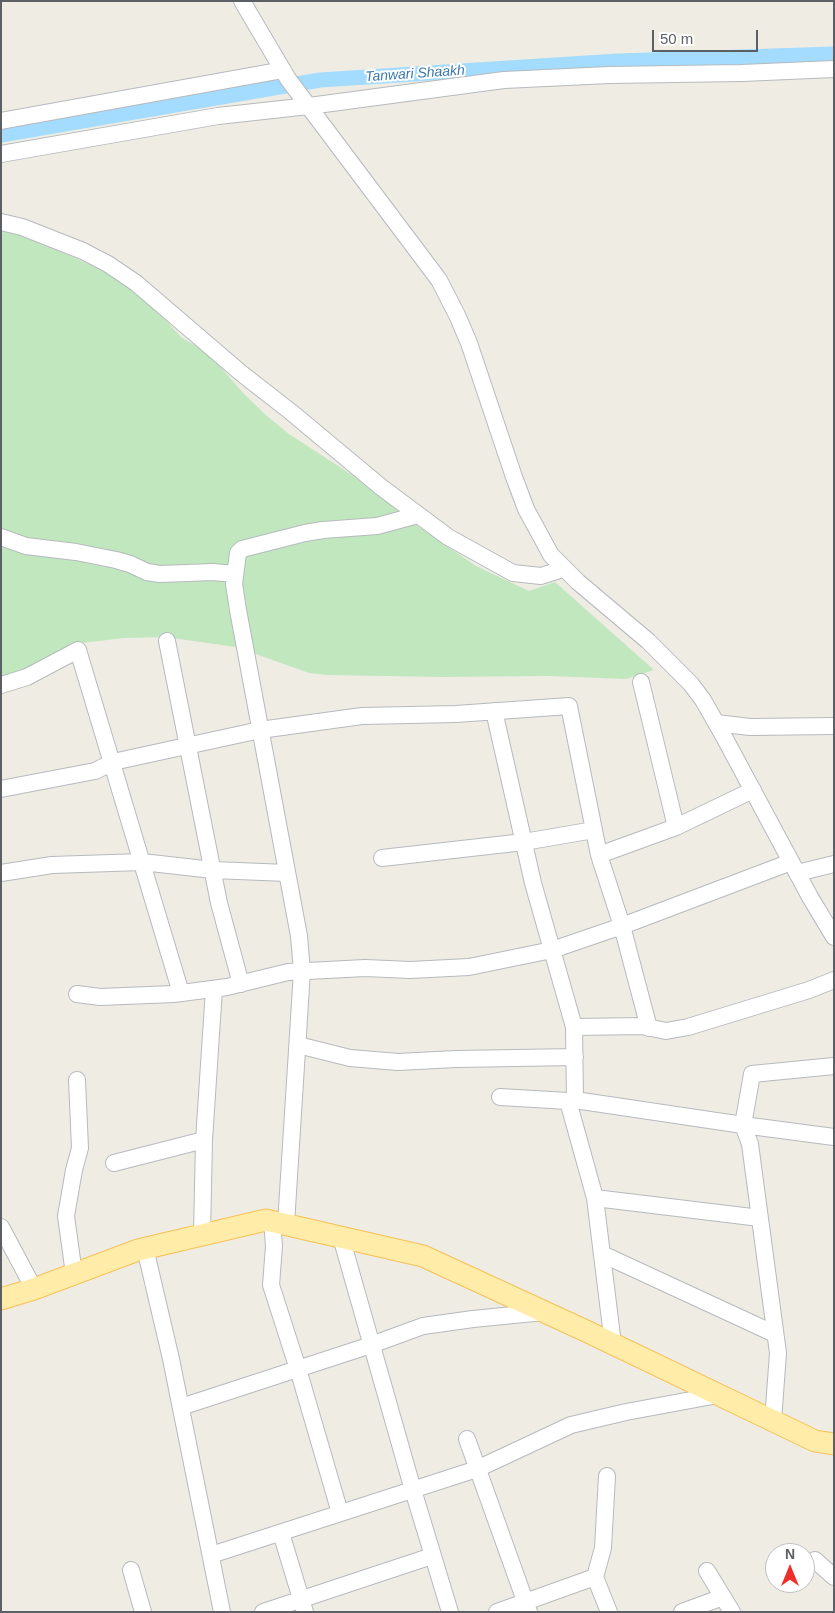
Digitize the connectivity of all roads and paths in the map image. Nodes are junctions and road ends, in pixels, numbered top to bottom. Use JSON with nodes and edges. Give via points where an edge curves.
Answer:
{"nodes":[{"id":1,"x":242,"y":1,"type":"edge"},
{"id":2,"x":834,"y":69,"type":"edge"},
{"id":3,"x":285,"y":74,"type":"junction"},
{"id":4,"x":305,"y":101,"type":"junction"},
{"id":5,"x":1,"y":121,"type":"edge"},
{"id":6,"x":1,"y":154,"type":"edge"},
{"id":7,"x":1,"y":222,"type":"edge"},
{"id":8,"x":418,"y":515,"type":"junction"},
{"id":9,"x":1,"y":538,"type":"edge"},
{"id":10,"x":563,"y":568,"type":"junction"},
{"id":11,"x":235,"y":574,"type":"junction"},
{"id":12,"x":167,"y":641,"type":"dead end"},
{"id":13,"x":641,"y":682,"type":"dead end"},
{"id":14,"x":1,"y":685,"type":"edge"},
{"id":15,"x":494,"y":711,"type":"junction"},
{"id":16,"x":716,"y":723,"type":"junction"},
{"id":17,"x":834,"y":726,"type":"edge"},
{"id":18,"x":260,"y":730,"type":"junction"},
{"id":19,"x":188,"y":746,"type":"junction"},
{"id":20,"x":112,"y":763,"type":"junction"},
{"id":21,"x":1,"y":789,"type":"edge"},
{"id":22,"x":753,"y":790,"type":"junction"},
{"id":23,"x":676,"y":827,"type":"junction"},
{"id":24,"x":594,"y":830,"type":"junction"},
{"id":25,"x":524,"y":842,"type":"junction"},
{"id":26,"x":599,"y":855,"type":"junction"},
{"id":27,"x":382,"y":858,"type":"dead end"},
{"id":28,"x":142,"y":862,"type":"junction"},
{"id":29,"x":834,"y":864,"type":"edge"},
{"id":30,"x":794,"y":867,"type":"junction"},
{"id":31,"x":213,"y":870,"type":"junction"},
{"id":32,"x":1,"y":873,"type":"edge"},
{"id":33,"x":287,"y":873,"type":"junction"},
{"id":34,"x":622,"y":926,"type":"junction"},
{"id":35,"x":834,"y":937,"type":"edge"},
{"id":36,"x":552,"y":950,"type":"junction"},
{"id":37,"x":302,"y":971,"type":"junction"},
{"id":38,"x":834,"y":980,"type":"edge"},
{"id":39,"x":241,"y":984,"type":"junction"},
{"id":40,"x":214,"y":989,"type":"junction"},
{"id":41,"x":181,"y":993,"type":"junction"},
{"id":42,"x":77,"y":994,"type":"dead end"},
{"id":43,"x":574,"y":1027,"type":"junction"},
{"id":44,"x":649,"y":1028,"type":"junction"},
{"id":45,"x":298,"y":1045,"type":"junction"},
{"id":46,"x":575,"y":1057,"type":"junction"},
{"id":47,"x":834,"y":1066,"type":"edge"},
{"id":48,"x":77,"y":1080,"type":"dead end"},
{"id":49,"x":500,"y":1098,"type":"dead end"},
{"id":50,"x":572,"y":1101,"type":"junction"},
{"id":51,"x":743,"y":1125,"type":"junction"},
{"id":52,"x":834,"y":1136,"type":"edge"},
{"id":53,"x":204,"y":1140,"type":"junction"},
{"id":54,"x":114,"y":1163,"type":"dead end"},
{"id":55,"x":595,"y":1198,"type":"junction"},
{"id":56,"x":760,"y":1218,"type":"junction"},
{"id":57,"x":279,"y":1223,"type":"junction"},
{"id":58,"x":1,"y":1227,"type":"edge"},
{"id":59,"x":202,"y":1234,"type":"junction"},
{"id":60,"x":341,"y":1237,"type":"junction"},
{"id":61,"x":145,"y":1248,"type":"junction"},
{"id":62,"x":602,"y":1254,"type":"junction"},
{"id":63,"x":74,"y":1274,"type":"junction"},
{"id":64,"x":34,"y":1289,"type":"junction"},
{"id":65,"x":1,"y":1299,"type":"edge"},
{"id":66,"x":544,"y":1312,"type":"junction"},
{"id":67,"x":775,"y":1334,"type":"junction"},
{"id":68,"x":613,"y":1344,"type":"junction"},
{"id":69,"x":371,"y":1345,"type":"junction"},
{"id":70,"x":298,"y":1369,"type":"junction"},
{"id":71,"x":718,"y":1395,"type":"junction"},
{"id":72,"x":181,"y":1407,"type":"junction"},
{"id":73,"x":773,"y":1421,"type":"junction"},
{"id":74,"x":467,"y":1439,"type":"dead end"},
{"id":75,"x":834,"y":1444,"type":"edge"},
{"id":76,"x":477,"y":1469,"type":"junction"},
{"id":77,"x":607,"y":1476,"type":"dead end"},
{"id":78,"x":412,"y":1490,"type":"junction"},
{"id":79,"x":340,"y":1513,"type":"junction"},
{"id":80,"x":281,"y":1532,"type":"junction"},
{"id":81,"x":211,"y":1555,"type":"junction"},
{"id":82,"x":432,"y":1556,"type":"junction"},
{"id":83,"x":815,"y":1560,"type":"dead end"},
{"id":84,"x":131,"y":1570,"type":"dead end"},
{"id":85,"x":707,"y":1571,"type":"dead end"},
{"id":86,"x":595,"y":1577,"type":"junction"},
{"id":87,"x":834,"y":1577,"type":"edge"},
{"id":88,"x":722,"y":1597,"type":"junction"},
{"id":89,"x":303,"y":1605,"type":"edge"},
{"id":90,"x":527,"y":1607,"type":"edge"},
{"id":91,"x":143,"y":1612,"type":"edge"},
{"id":92,"x":222,"y":1612,"type":"edge"},
{"id":93,"x":262,"y":1612,"type":"edge"},
{"id":94,"x":450,"y":1612,"type":"edge"},
{"id":95,"x":497,"y":1612,"type":"edge"},
{"id":96,"x":609,"y":1612,"type":"edge"},
{"id":97,"x":682,"y":1612,"type":"edge"},
{"id":98,"x":732,"y":1612,"type":"edge"}],
"edges":[{"from":1,"to":3,"type":"street"},
{"from":2,"to":4,"type":"street","via":[[504,80]]},
{"from":3,"to":4,"type":"street"},
{"from":3,"to":5,"type":"street"},
{"from":4,"to":6,"type":"street"},
{"from":4,"to":10,"type":"street","via":[[417,251],[458,315],[526,508],[551,555]]},
{"from":7,"to":8,"type":"street","via":[[83,251],[136,283],[241,373]]},
{"from":8,"to":10,"type":"street","via":[[448,537],[513,573],[542,576]]},
{"from":8,"to":11,"type":"street","via":[[377,526],[314,532],[242,549],[238,553]]},
{"from":9,"to":11,"type":"street","via":[[26,546],[116,560],[160,574]]},
{"from":10,"to":16,"type":"street","via":[[692,684]]},
{"from":11,"to":18,"type":"street","via":[[238,610]]},
{"from":12,"to":19,"type":"street"},
{"from":13,"to":23,"type":"street"},
{"from":14,"to":20,"type":"street","via":[[27,676],[78,650]]},
{"from":15,"to":18,"type":"street","via":[[362,716]]},
{"from":15,"to":24,"type":"street","via":[[569,706]]},
{"from":15,"to":25,"type":"street"},
{"from":16,"to":17,"type":"street","via":[[764,727]]},
{"from":16,"to":22,"type":"street"},
{"from":18,"to":19,"type":"street"},
{"from":18,"to":33,"type":"street"},
{"from":19,"to":20,"type":"street"},
{"from":19,"to":31,"type":"street"},
{"from":20,"to":21,"type":"street","via":[[95,771]]},
{"from":20,"to":28,"type":"street"},
{"from":22,"to":23,"type":"street"},
{"from":22,"to":30,"type":"street"},
{"from":23,"to":26,"type":"street"},
{"from":24,"to":25,"type":"street"},
{"from":24,"to":26,"type":"street"},
{"from":25,"to":27,"type":"street"},
{"from":25,"to":36,"type":"street"},
{"from":26,"to":34,"type":"street"},
{"from":28,"to":31,"type":"street"},
{"from":28,"to":32,"type":"street","via":[[52,865]]},
{"from":28,"to":41,"type":"street"},
{"from":29,"to":30,"type":"street"},
{"from":30,"to":34,"type":"street"},
{"from":30,"to":35,"type":"street"},
{"from":31,"to":33,"type":"street"},
{"from":31,"to":39,"type":"street"},
{"from":33,"to":37,"type":"street"},
{"from":34,"to":36,"type":"street"},
{"from":34,"to":44,"type":"street"},
{"from":36,"to":37,"type":"street","via":[[469,967]]},
{"from":36,"to":43,"type":"street"},
{"from":37,"to":39,"type":"street"},
{"from":37,"to":45,"type":"street"},
{"from":38,"to":44,"type":"street","via":[[688,1027],[666,1031]]},
{"from":39,"to":40,"type":"street"},
{"from":40,"to":41,"type":"street"},
{"from":40,"to":53,"type":"street"},
{"from":41,"to":42,"type":"street"},
{"from":43,"to":44,"type":"street"},
{"from":43,"to":46,"type":"street"},
{"from":45,"to":46,"type":"street","via":[[350,1058],[398,1062]]},
{"from":45,"to":57,"type":"street"},
{"from":46,"to":50,"type":"street"},
{"from":47,"to":51,"type":"street","via":[[752,1074]]},
{"from":48,"to":63,"type":"street","via":[[80,1148],[66,1216]]},
{"from":49,"to":50,"type":"street"},
{"from":50,"to":51,"type":"street"},
{"from":50,"to":55,"type":"street"},
{"from":51,"to":52,"type":"street"},
{"from":51,"to":56,"type":"street","via":[[750,1144]]},
{"from":53,"to":54,"type":"street"},
{"from":53,"to":59,"type":"street"},
{"from":55,"to":56,"type":"street"},
{"from":55,"to":62,"type":"street"},
{"from":56,"to":67,"type":"street"},
{"from":57,"to":59,"type":"main road","via":[[266,1220]]},
{"from":57,"to":60,"type":"main road"},
{"from":57,"to":70,"type":"street","via":[[270,1285]]},
{"from":58,"to":64,"type":"street"},
{"from":59,"to":61,"type":"main road"},
{"from":60,"to":66,"type":"main road","via":[[423,1256]]},
{"from":60,"to":69,"type":"street"},
{"from":61,"to":63,"type":"main road"},
{"from":61,"to":72,"type":"street"},
{"from":62,"to":67,"type":"street"},
{"from":62,"to":68,"type":"street"},
{"from":63,"to":64,"type":"main road"},
{"from":64,"to":65,"type":"main road"},
{"from":66,"to":68,"type":"main road"},
{"from":66,"to":69,"type":"street","via":[[423,1326]]},
{"from":67,"to":73,"type":"street","via":[[778,1353]]},
{"from":68,"to":71,"type":"main road"},
{"from":69,"to":70,"type":"street"},
{"from":69,"to":78,"type":"street"},
{"from":70,"to":72,"type":"street"},
{"from":70,"to":79,"type":"street"},
{"from":71,"to":73,"type":"main road"},
{"from":71,"to":76,"type":"street","via":[[571,1426]]},
{"from":72,"to":81,"type":"street"},
{"from":73,"to":75,"type":"main road","via":[[815,1441]]},
{"from":74,"to":76,"type":"street"},
{"from":76,"to":78,"type":"street"},
{"from":76,"to":90,"type":"street"},
{"from":77,"to":86,"type":"street","via":[[604,1548]]},
{"from":78,"to":79,"type":"street"},
{"from":78,"to":82,"type":"street"},
{"from":79,"to":80,"type":"street"},
{"from":80,"to":81,"type":"street"},
{"from":80,"to":89,"type":"street"},
{"from":81,"to":92,"type":"street"},
{"from":82,"to":89,"type":"street"},
{"from":82,"to":94,"type":"street"},
{"from":83,"to":87,"type":"street"},
{"from":84,"to":91,"type":"street"},
{"from":85,"to":88,"type":"street"},
{"from":86,"to":90,"type":"street"},
{"from":86,"to":96,"type":"street"},
{"from":88,"to":97,"type":"street"},
{"from":88,"to":98,"type":"street"},
{"from":89,"to":93,"type":"street"},
{"from":90,"to":95,"type":"street"}]}
